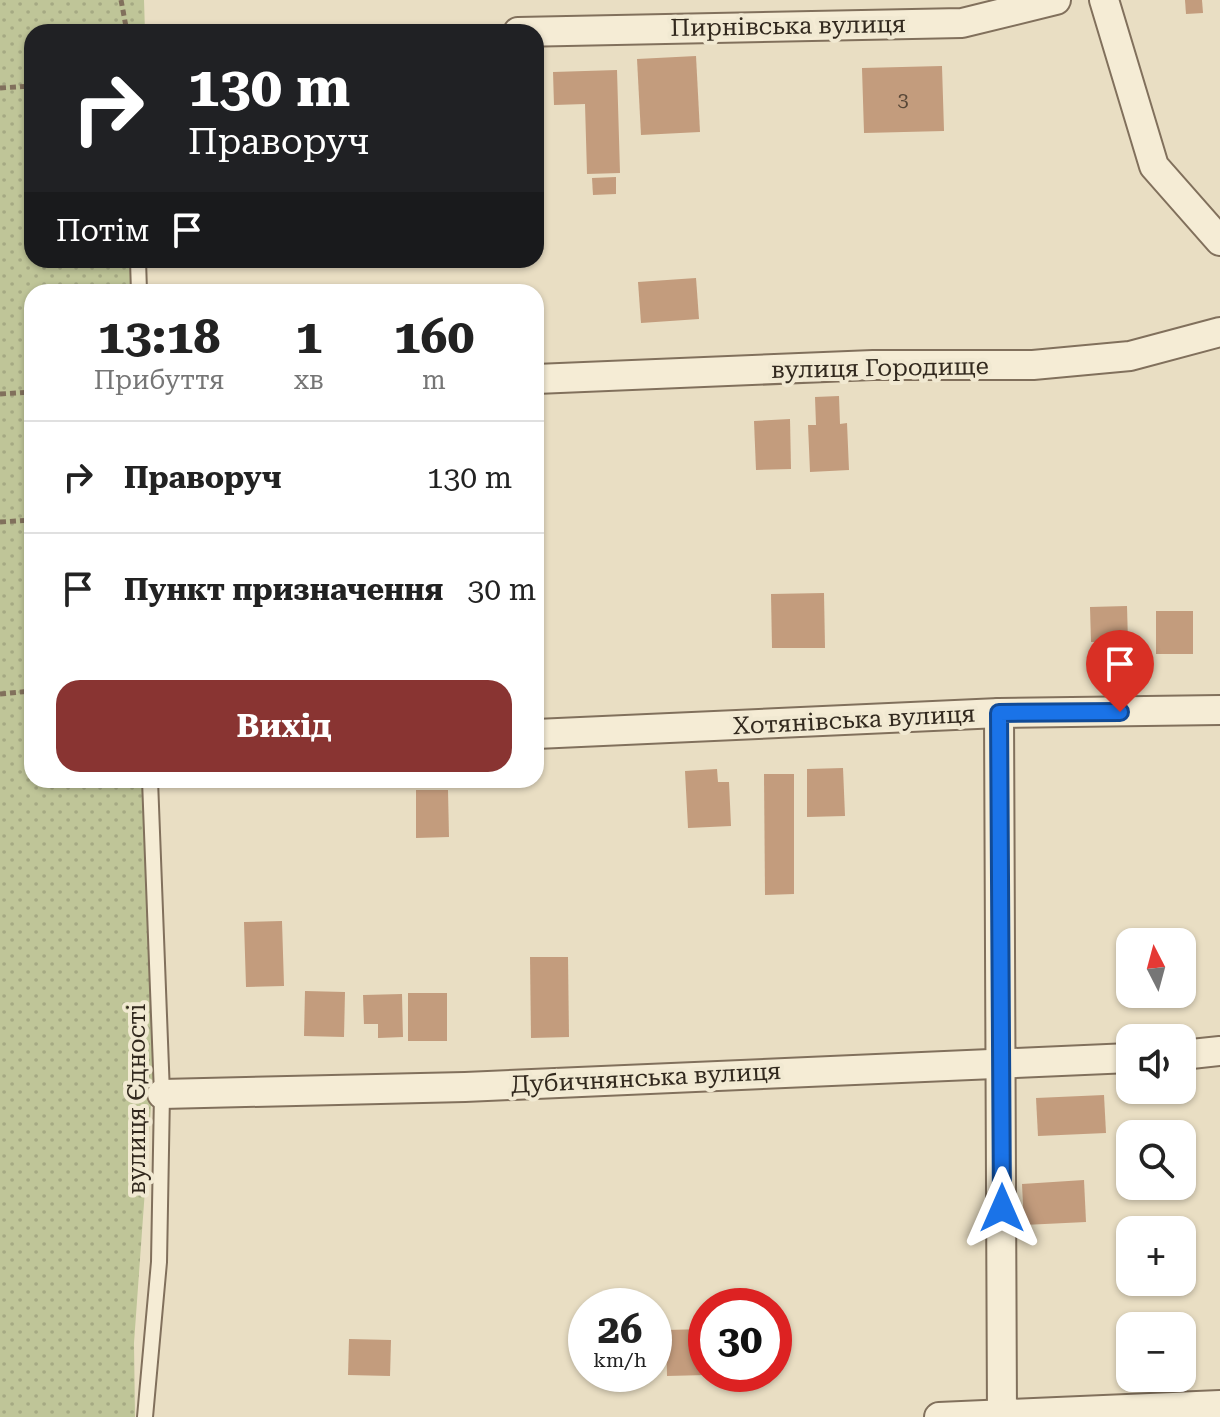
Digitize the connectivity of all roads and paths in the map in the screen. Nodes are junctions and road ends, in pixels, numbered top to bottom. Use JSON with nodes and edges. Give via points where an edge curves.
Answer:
{"nodes":[{"id":1,"x":121,"y":0,"type":"edge"},
{"id":2,"x":1056,"y":0,"type":"edge"},
{"id":3,"x":1104,"y":0,"type":"edge"},
{"id":4,"x":126,"y":24,"type":"edge"},
{"id":5,"x":544,"y":31,"type":"edge"},
{"id":6,"x":24,"y":86,"type":"edge"},
{"id":7,"x":0,"y":88,"type":"edge"},
{"id":8,"x":1220,"y":241,"type":"edge"},
{"id":9,"x":1220,"y":332,"type":"edge"},
{"id":10,"x":544,"y":379,"type":"edge"},
{"id":11,"x":24,"y":392,"type":"edge"},
{"id":12,"x":0,"y":394,"type":"edge"},
{"id":13,"x":24,"y":520,"type":"edge"},
{"id":14,"x":0,"y":522,"type":"edge"},
{"id":15,"x":24,"y":692,"type":"edge"},
{"id":16,"x":0,"y":694,"type":"edge"},
{"id":17,"x":1220,"y":710,"type":"edge"},
{"id":18,"x":999,"y":713,"type":"junction"},
{"id":19,"x":544,"y":734,"type":"edge"},
{"id":20,"x":150,"y":788,"type":"edge"},
{"id":21,"x":1220,"y":1051,"type":"edge"},
{"id":22,"x":1196,"y":1054,"type":"edge"},
{"id":23,"x":1116,"y":1058,"type":"edge"},
{"id":24,"x":1002,"y":1061,"type":"junction"},
{"id":25,"x":162,"y":1094,"type":"junction"},
{"id":26,"x":1220,"y":1405,"type":"edge"},
{"id":27,"x":1002,"y":1415,"type":"edge"},
{"id":28,"x":145,"y":1417,"type":"edge"},
{"id":29,"x":939,"y":1417,"type":"edge"}],
"edges":[{"from":1,"to":4,"type":"path"},
{"from":2,"to":5,"type":"street","name":"Пирнівська вулиця","via":[[962,23]]},
{"from":3,"to":8,"type":"street","via":[[1154,166]]},
{"from":6,"to":7,"type":"path"},
{"from":9,"to":10,"type":"street","name":"вулиця Городище","via":[[1130,356],[1033,365],[873,365]]},
{"from":11,"to":12,"type":"path"},
{"from":13,"to":14,"type":"path"},
{"from":15,"to":16,"type":"path"},
{"from":17,"to":18,"type":"street","name":"Хотянівська вулиця"},
{"from":18,"to":19,"type":"street","name":"Хотянівська вулиця"},
{"from":18,"to":24,"type":"street"},
{"from":20,"to":25,"type":"lane","name":"вулиця Єдності"},
{"from":21,"to":22,"type":"street"},
{"from":23,"to":24,"type":"street","name":"Дубичнянська вулиця"},
{"from":24,"to":25,"type":"street","name":"Дубичнянська вулиця","via":[[465,1087]]},
{"from":24,"to":27,"type":"street"},
{"from":25,"to":28,"type":"lane","name":"вулиця Єдності","via":[[159,1262]]},
{"from":26,"to":27,"type":"street"},
{"from":27,"to":29,"type":"street"}]}
